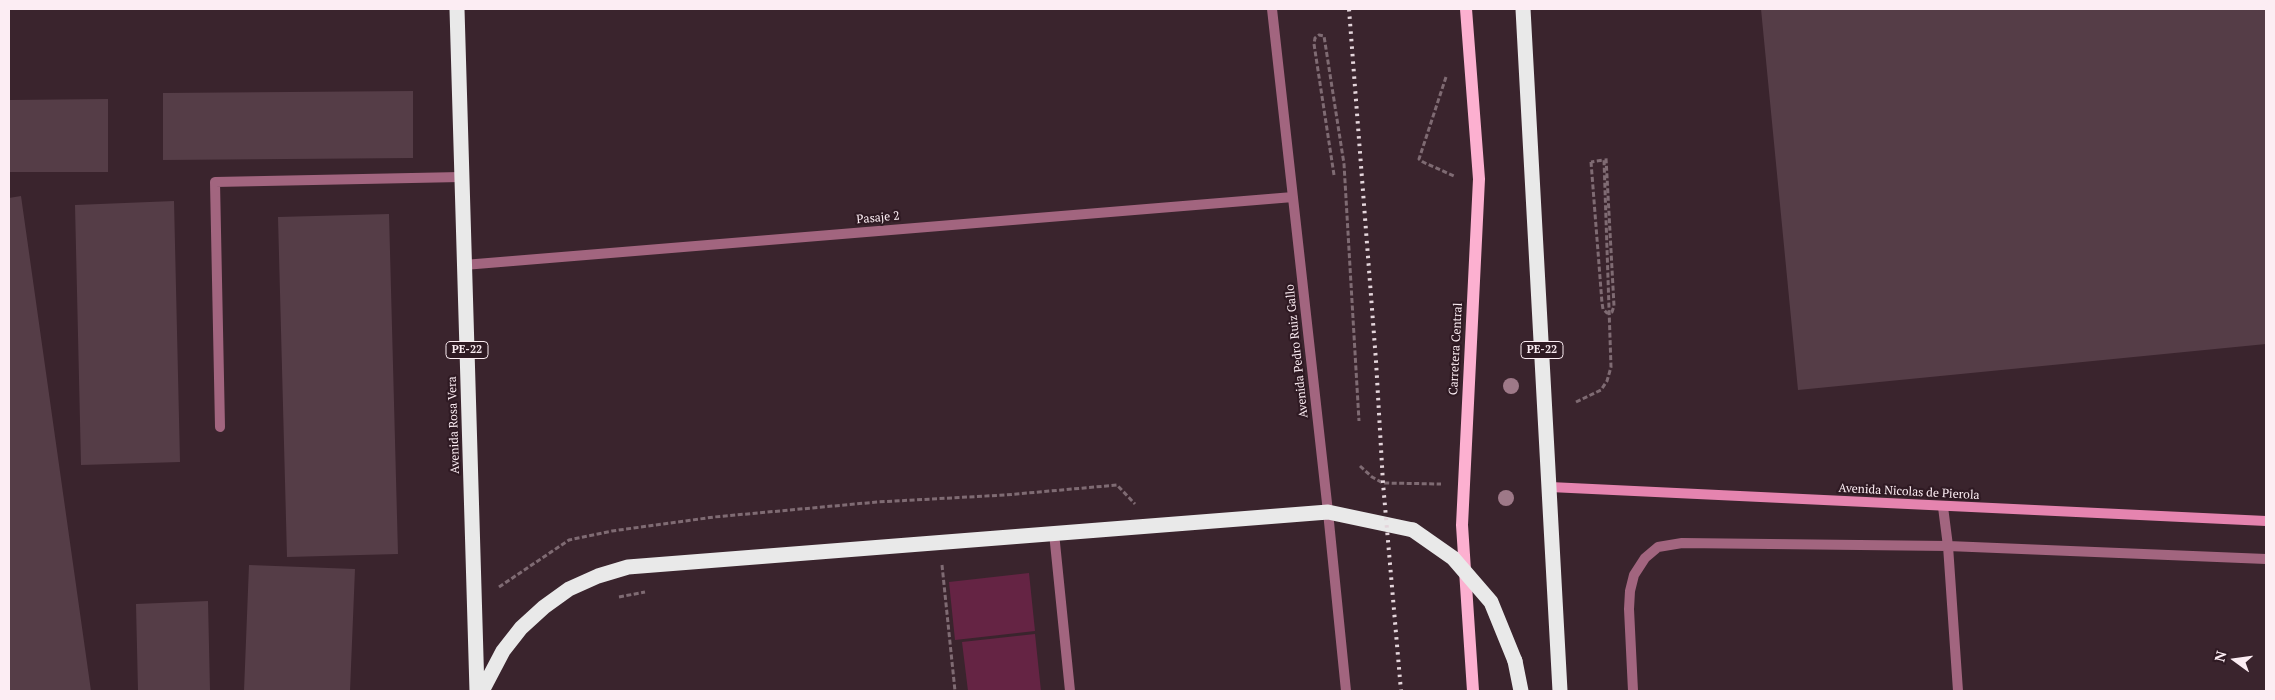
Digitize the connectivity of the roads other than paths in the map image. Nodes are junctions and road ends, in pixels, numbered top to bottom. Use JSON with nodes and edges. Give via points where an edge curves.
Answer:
{"nodes":[{"id":1,"x":457,"y":9,"type":"edge"},
{"id":2,"x":1272,"y":9,"type":"edge"},
{"id":3,"x":1466,"y":9,"type":"edge"},
{"id":4,"x":1523,"y":9,"type":"edge"},
{"id":5,"x":462,"y":177,"type":"junction"},
{"id":6,"x":1293,"y":197,"type":"junction"},
{"id":7,"x":464,"y":265,"type":"junction"},
{"id":8,"x":220,"y":427,"type":"dead end"},
{"id":9,"x":1550,"y":487,"type":"junction"},
{"id":10,"x":1943,"y":507,"type":"junction"},
{"id":11,"x":1328,"y":512,"type":"junction"},
{"id":12,"x":2266,"y":520,"type":"edge"},
{"id":13,"x":1054,"y":533,"type":"junction"},
{"id":14,"x":1948,"y":546,"type":"junction"},
{"id":15,"x":2266,"y":559,"type":"edge"},
{"id":16,"x":476,"y":691,"type":"edge"},
{"id":17,"x":482,"y":691,"type":"edge"},
{"id":18,"x":1070,"y":691,"type":"edge"},
{"id":19,"x":1346,"y":691,"type":"edge"},
{"id":20,"x":1473,"y":691,"type":"edge"},
{"id":21,"x":1521,"y":691,"type":"edge"},
{"id":22,"x":1560,"y":691,"type":"edge"},
{"id":23,"x":1633,"y":691,"type":"edge"},
{"id":24,"x":1958,"y":691,"type":"edge"}],
"edges":[{"from":1,"to":5,"type":"highway","name":"Avenida Rosa Vera","number":"PE-22"},
{"from":2,"to":6,"type":"street","name":"Avenida Pedro Ruiz Gallo"},
{"from":3,"to":20,"type":"main road","name":"Carretera Central","via":[[1479,179],[1462,525]]},
{"from":4,"to":9,"type":"highway","number":"PE-22"},
{"from":5,"to":7,"type":"highway","name":"Avenida Rosa Vera","number":"PE-22"},
{"from":5,"to":8,"type":"street","via":[[215,182]]},
{"from":6,"to":7,"type":"street","name":"Pasaje 2"},
{"from":6,"to":11,"type":"street","name":"Avenida Pedro Ruiz Gallo"},
{"from":7,"to":16,"type":"highway","name":"Avenida Rosa Vera","number":"PE-22"},
{"from":9,"to":10,"type":"street","name":"Avenida Nicolas de Pierola"},
{"from":9,"to":22,"type":"highway","number":"PE-22"},
{"from":10,"to":12,"type":"street","name":"Avenida Nicolas de Pierola"},
{"from":10,"to":14,"type":"street"},
{"from":11,"to":13,"type":"highway"},
{"from":11,"to":19,"type":"street","name":"Avenida Pedro Ruiz Gallo"},
{"from":11,"to":21,"type":"highway","bridge":true,"via":[[1413,530],[1454,558],[1491,602],[1515,661]]},
{"from":13,"to":17,"type":"highway","via":[[628,567],[569,589],[544,607],[521,628],[503,651]]},
{"from":13,"to":18,"type":"street"},
{"from":14,"to":15,"type":"street"},
{"from":14,"to":23,"type":"street","via":[[1682,543],[1658,548],[1645,558],[1634,575],[1630,591]]},
{"from":14,"to":24,"type":"street"}]}
